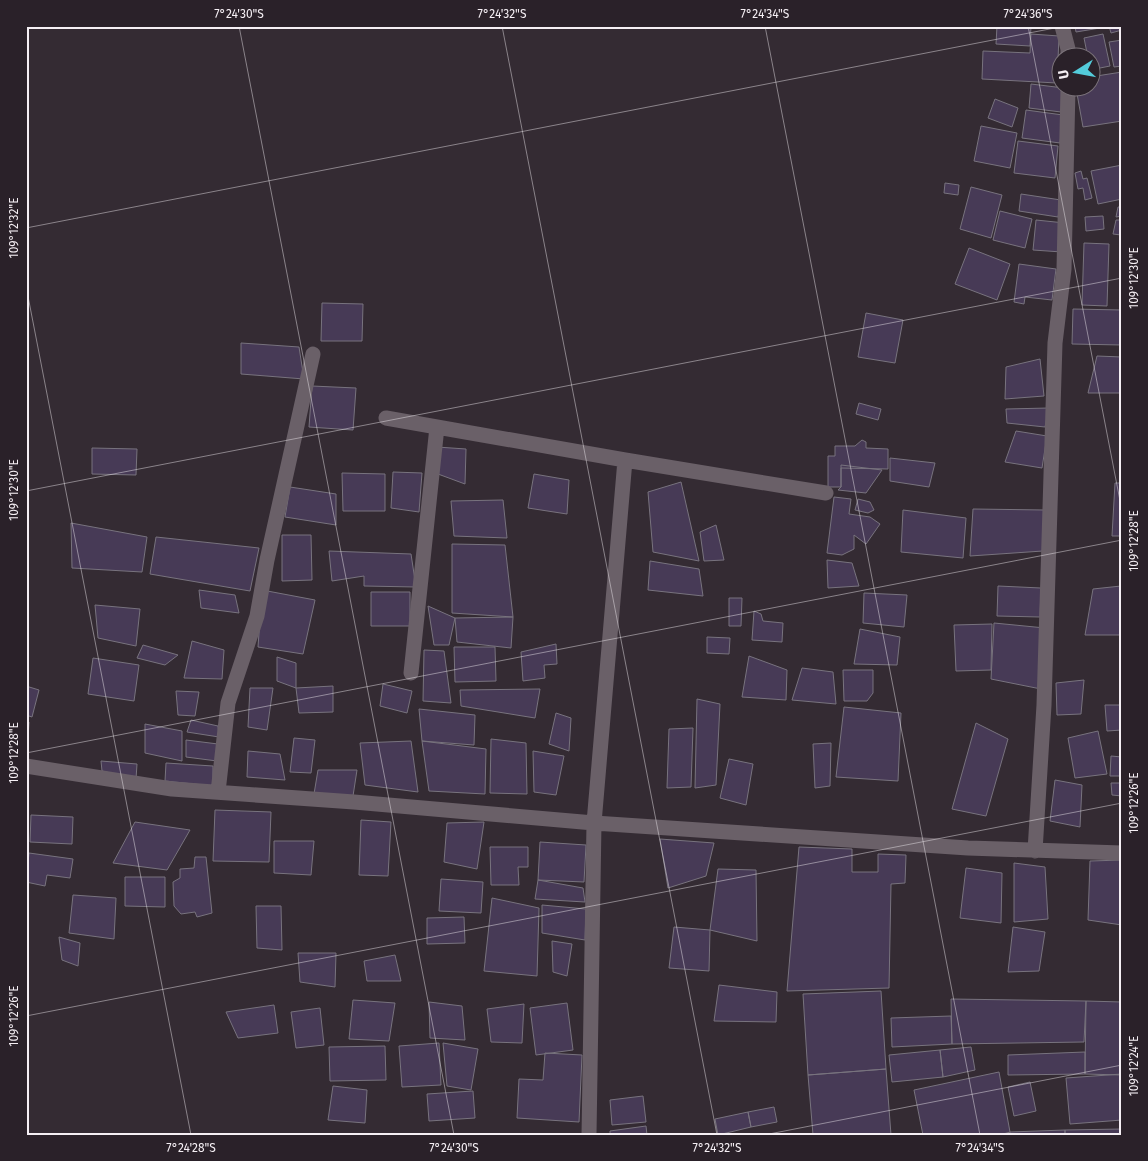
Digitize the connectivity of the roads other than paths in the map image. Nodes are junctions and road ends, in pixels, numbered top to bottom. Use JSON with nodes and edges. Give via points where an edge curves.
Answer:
{"nodes":[{"id":1,"x":1062,"y":26,"type":"edge"},
{"id":2,"x":1068,"y":48,"type":"edge"},
{"id":3,"x":1068,"y":98,"type":"edge"},
{"id":4,"x":313,"y":354,"type":"dead end"},
{"id":5,"x":386,"y":418,"type":"dead end"},
{"id":6,"x":437,"y":427,"type":"junction"},
{"id":7,"x":625,"y":460,"type":"junction"},
{"id":8,"x":826,"y":493,"type":"dead end"},
{"id":9,"x":411,"y":673,"type":"dead end"},
{"id":10,"x":26,"y":766,"type":"edge"},
{"id":11,"x":218,"y":792,"type":"junction"},
{"id":12,"x":594,"y":823,"type":"junction"},
{"id":13,"x":1036,"y":851,"type":"junction"},
{"id":14,"x":1122,"y":852,"type":"edge"},
{"id":15,"x":589,"y":1135,"type":"edge"}],
"edges":[{"from":1,"to":2,"type":"street"},
{"from":3,"to":13,"type":"street","via":[[1064,269],[1055,343],[1044,705]]},
{"from":4,"to":11,"type":"street","via":[[256,616],[228,703]]},
{"from":5,"to":6,"type":"street"},
{"from":6,"to":7,"type":"street"},
{"from":6,"to":9,"type":"street"},
{"from":7,"to":8,"type":"street"},
{"from":7,"to":12,"type":"street"},
{"from":10,"to":11,"type":"street","via":[[172,789]]},
{"from":11,"to":12,"type":"street"},
{"from":12,"to":13,"type":"street"},
{"from":12,"to":15,"type":"street"},
{"from":13,"to":14,"type":"street"}]}
